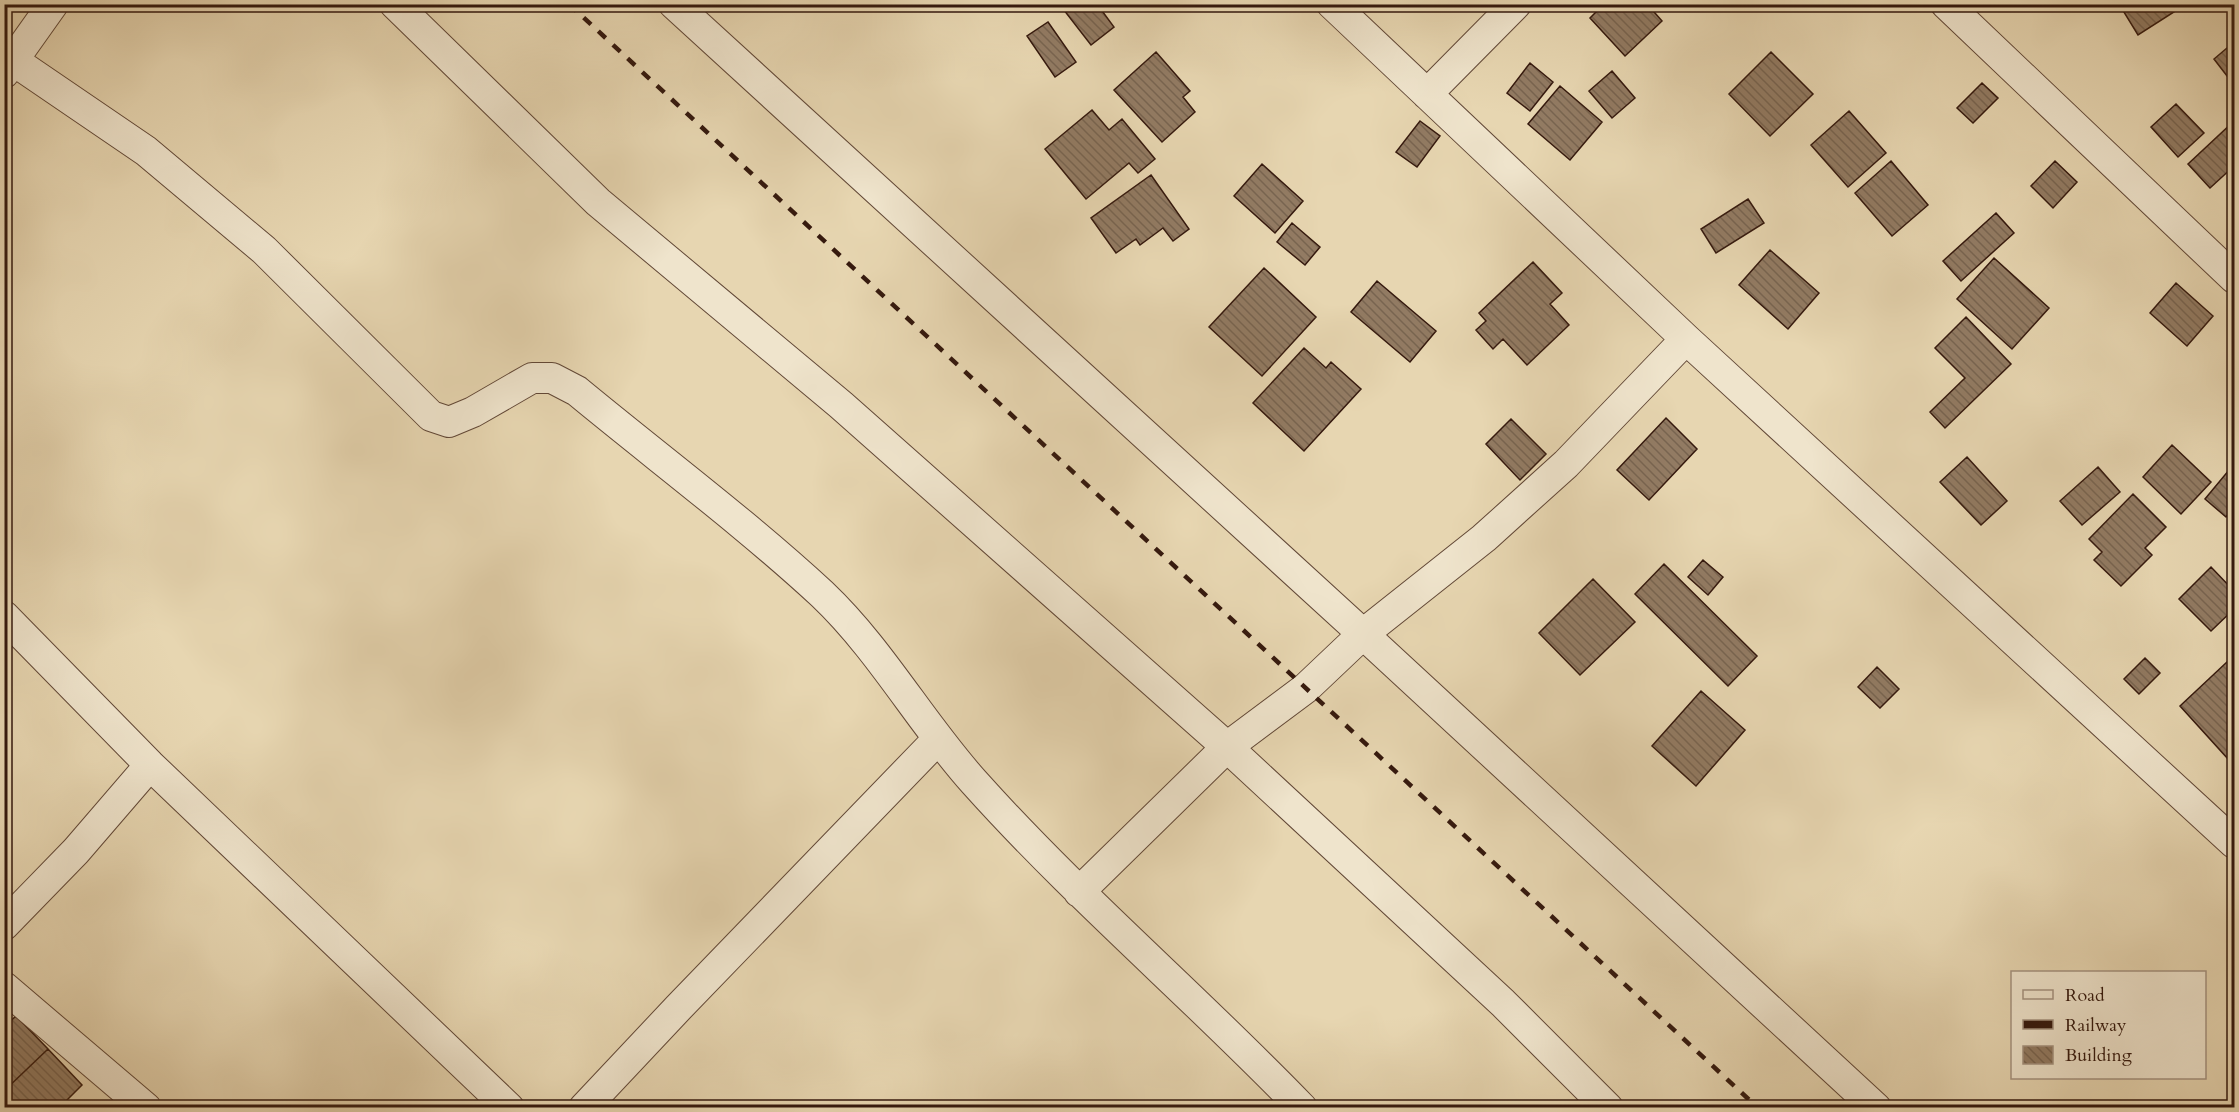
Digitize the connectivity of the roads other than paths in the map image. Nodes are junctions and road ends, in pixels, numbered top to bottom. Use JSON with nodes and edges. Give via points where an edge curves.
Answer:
{"nodes":[{"id":1,"x":53,"y":4,"type":"edge"},
{"id":2,"x":395,"y":4,"type":"edge"},
{"id":3,"x":674,"y":4,"type":"edge"},
{"id":4,"x":1332,"y":4,"type":"edge"},
{"id":5,"x":1516,"y":4,"type":"edge"},
{"id":6,"x":1946,"y":4,"type":"edge"},
{"id":7,"x":9,"y":67,"type":"edge"},
{"id":8,"x":1427,"y":94,"type":"junction"},
{"id":9,"x":2235,"y":278,"type":"edge"},
{"id":10,"x":1686,"y":339,"type":"junction"},
{"id":11,"x":4,"y":616,"type":"edge"},
{"id":12,"x":1364,"y":634,"type":"junction"},
{"id":13,"x":938,"y":739,"type":"junction"},
{"id":14,"x":1227,"y":747,"type":"junction"},
{"id":15,"x":150,"y":765,"type":"junction"},
{"id":16,"x":2235,"y":843,"type":"edge"},
{"id":17,"x":1079,"y":892,"type":"junction"},
{"id":18,"x":4,"y":925,"type":"edge"},
{"id":19,"x":4,"y":987,"type":"edge"},
{"id":20,"x":146,"y":1107,"type":"edge"},
{"id":21,"x":509,"y":1107,"type":"edge"},
{"id":22,"x":584,"y":1107,"type":"edge"},
{"id":23,"x":1302,"y":1107,"type":"edge"},
{"id":24,"x":1608,"y":1107,"type":"edge"},
{"id":25,"x":1876,"y":1107,"type":"edge"}],
"edges":[{"from":1,"to":7,"type":"street"},
{"from":2,"to":14,"type":"street","via":[[598,202],[841,405]]},
{"from":3,"to":12,"type":"street"},
{"from":4,"to":8,"type":"street"},
{"from":5,"to":8,"type":"street"},
{"from":6,"to":9,"type":"street"},
{"from":7,"to":13,"type":"street","via":[[61,94],[146,151],[264,250],[431,416],[449,422],[532,378],[552,378],[577,391],[734,517],[824,596],[882,662]]},
{"from":8,"to":10,"type":"street"},
{"from":10,"to":12,"type":"street","via":[[1566,464],[1484,538]]},
{"from":10,"to":16,"type":"street"},
{"from":11,"to":15,"type":"street"},
{"from":12,"to":14,"type":"street","via":[[1306,688]]},
{"from":12,"to":25,"type":"street"},
{"from":13,"to":17,"type":"street"},
{"from":13,"to":22,"type":"street"},
{"from":14,"to":17,"type":"street"},
{"from":14,"to":24,"type":"street","via":[[1495,995]]},
{"from":15,"to":18,"type":"street"},
{"from":15,"to":21,"type":"street"},
{"from":17,"to":23,"type":"street"},
{"from":19,"to":20,"type":"street"}]}
